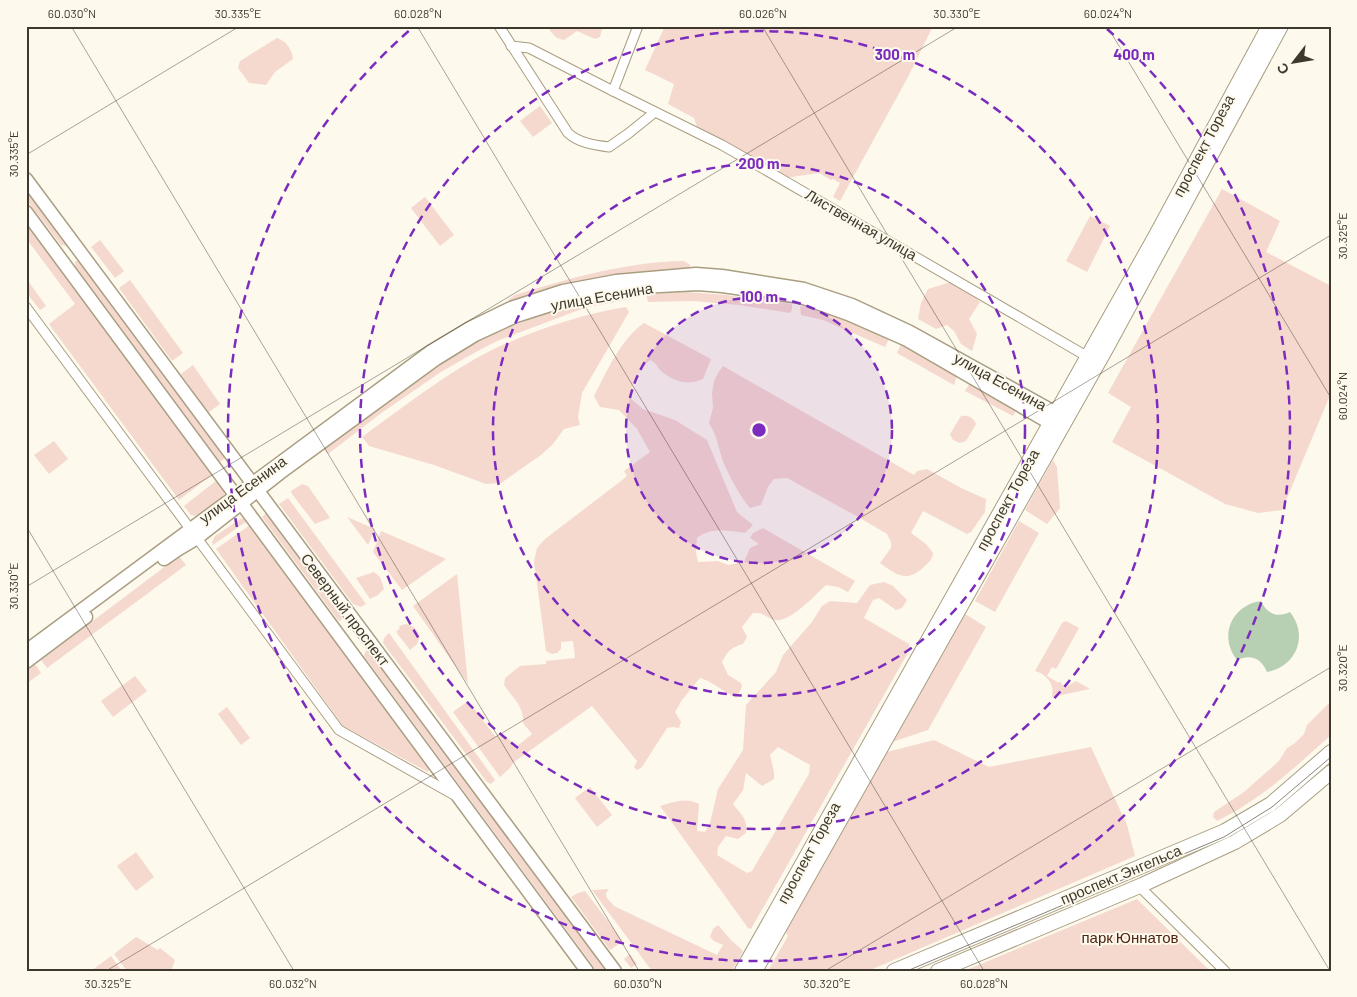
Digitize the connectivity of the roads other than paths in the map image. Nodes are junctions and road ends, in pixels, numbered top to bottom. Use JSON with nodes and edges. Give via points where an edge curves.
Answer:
{"nodes":[{"id":1,"x":499,"y":26,"type":"edge"},
{"id":2,"x":638,"y":26,"type":"edge"},
{"id":3,"x":1269,"y":26,"type":"edge"},
{"id":4,"x":1281,"y":26,"type":"edge"},
{"id":5,"x":511,"y":46,"type":"junction"},
{"id":6,"x":613,"y":91,"type":"junction"},
{"id":7,"x":655,"y":112,"type":"junction"},
{"id":8,"x":26,"y":179,"type":"edge"},
{"id":9,"x":26,"y":212,"type":"edge"},
{"id":10,"x":77,"y":248,"type":"junction"},
{"id":11,"x":62,"y":259,"type":"junction"},
{"id":12,"x":26,"y":307,"type":"edge"},
{"id":13,"x":1088,"y":357,"type":"junction"},
{"id":14,"x":1056,"y":420,"type":"junction"},
{"id":15,"x":255,"y":488,"type":"junction"},
{"id":16,"x":239,"y":499,"type":"junction"},
{"id":17,"x":194,"y":533,"type":"junction"},
{"id":18,"x":352,"y":620,"type":"junction"},
{"id":19,"x":335,"y":629,"type":"junction"},
{"id":20,"x":370,"y":643,"type":"junction"},
{"id":21,"x":26,"y":651,"type":"edge"},
{"id":22,"x":354,"y":654,"type":"junction"},
{"id":23,"x":26,"y":662,"type":"edge"},
{"id":24,"x":1331,"y":752,"type":"edge"},
{"id":25,"x":1331,"y":772,"type":"edge"},
{"id":26,"x":459,"y":798,"type":"junction"},
{"id":27,"x":1107,"y":881,"type":"junction"},
{"id":28,"x":1142,"y":885,"type":"junction"},
{"id":29,"x":1114,"y":897,"type":"junction"},
{"id":30,"x":587,"y":971,"type":"edge"},
{"id":31,"x":615,"y":971,"type":"edge"},
{"id":32,"x":742,"y":971,"type":"edge"},
{"id":33,"x":755,"y":971,"type":"edge"},
{"id":34,"x":894,"y":971,"type":"edge"},
{"id":35,"x":938,"y":971,"type":"edge"},
{"id":36,"x":1225,"y":971,"type":"edge"}],
"edges":[{"from":1,"to":5,"type":"street"},
{"from":2,"to":6,"type":"street"},
{"from":3,"to":13,"type":"main road","name":"проспект Тореза"},
{"from":4,"to":14,"type":"main road","name":"проспект Тореза","via":[[1112,338]]},
{"from":5,"to":6,"type":"street","via":[[529,48]]},
{"from":5,"to":7,"type":"street","via":[[568,133],[580,141],[609,147]]},
{"from":6,"to":7,"type":"street","name":"Лиственная улица"},
{"from":7,"to":13,"type":"street","name":"Лиственная улица","via":[[722,145]]},
{"from":8,"to":10,"type":"main road","name":"Северный проспект"},
{"from":9,"to":11,"type":"main road","name":"Северный проспект"},
{"from":10,"to":11,"type":"main road"},
{"from":10,"to":15,"type":"main road","name":"Северный проспект"},
{"from":11,"to":16,"type":"main road","name":"Северный проспект"},
{"from":12,"to":17,"type":"street"},
{"from":13,"to":14,"type":"main road","name":"проспект Тореза"},
{"from":14,"to":15,"type":"main road","name":"улица Есенина","via":[[907,340],[801,297],[698,284],[641,287],[566,300],[516,316],[475,335],[436,359]]},
{"from":14,"to":32,"type":"main road","name":"проспект Тореза"},
{"from":14,"to":33,"type":"main road","name":"проспект Тореза"},
{"from":15,"to":16,"type":"main road","name":"улица Есенина"},
{"from":15,"to":18,"type":"main road","name":"Северный проспект"},
{"from":16,"to":17,"type":"main road","name":"улица Есенина"},
{"from":16,"to":19,"type":"main road","name":"Северный проспект"},
{"from":17,"to":21,"type":"main road","name":"улица Есенина"},
{"from":17,"to":23,"type":"main road","name":"улица Есенина","via":[[177,550]]},
{"from":17,"to":26,"type":"street","via":[[339,730]]},
{"from":18,"to":19,"type":"main road","via":[[343,629]]},
{"from":18,"to":20,"type":"main road","name":"Северный проспект"},
{"from":19,"to":22,"type":"main road","name":"Северный проспект"},
{"from":20,"to":22,"type":"main road","via":[[356,648]]},
{"from":20,"to":31,"type":"main road","name":"Северный проспект"},
{"from":22,"to":26,"type":"main road","name":"Северный проспект"},
{"from":24,"to":27,"type":"main road","name":"проспект Энгельса","via":[[1276,800],[1239,824]]},
{"from":25,"to":28,"type":"main road","name":"проспект Энгельса","via":[[1280,815],[1255,831]]},
{"from":26,"to":30,"type":"main road","name":"Северный проспект"},
{"from":27,"to":29,"type":"main road","via":[[1112,885]]},
{"from":27,"to":34,"type":"main road","name":"проспект Энгельса"},
{"from":28,"to":29,"type":"main road","name":"проспект Энгельса"},
{"from":28,"to":36,"type":"street","via":[[1144,891]]},
{"from":29,"to":35,"type":"main road","name":"проспект Энгельса"}]}
